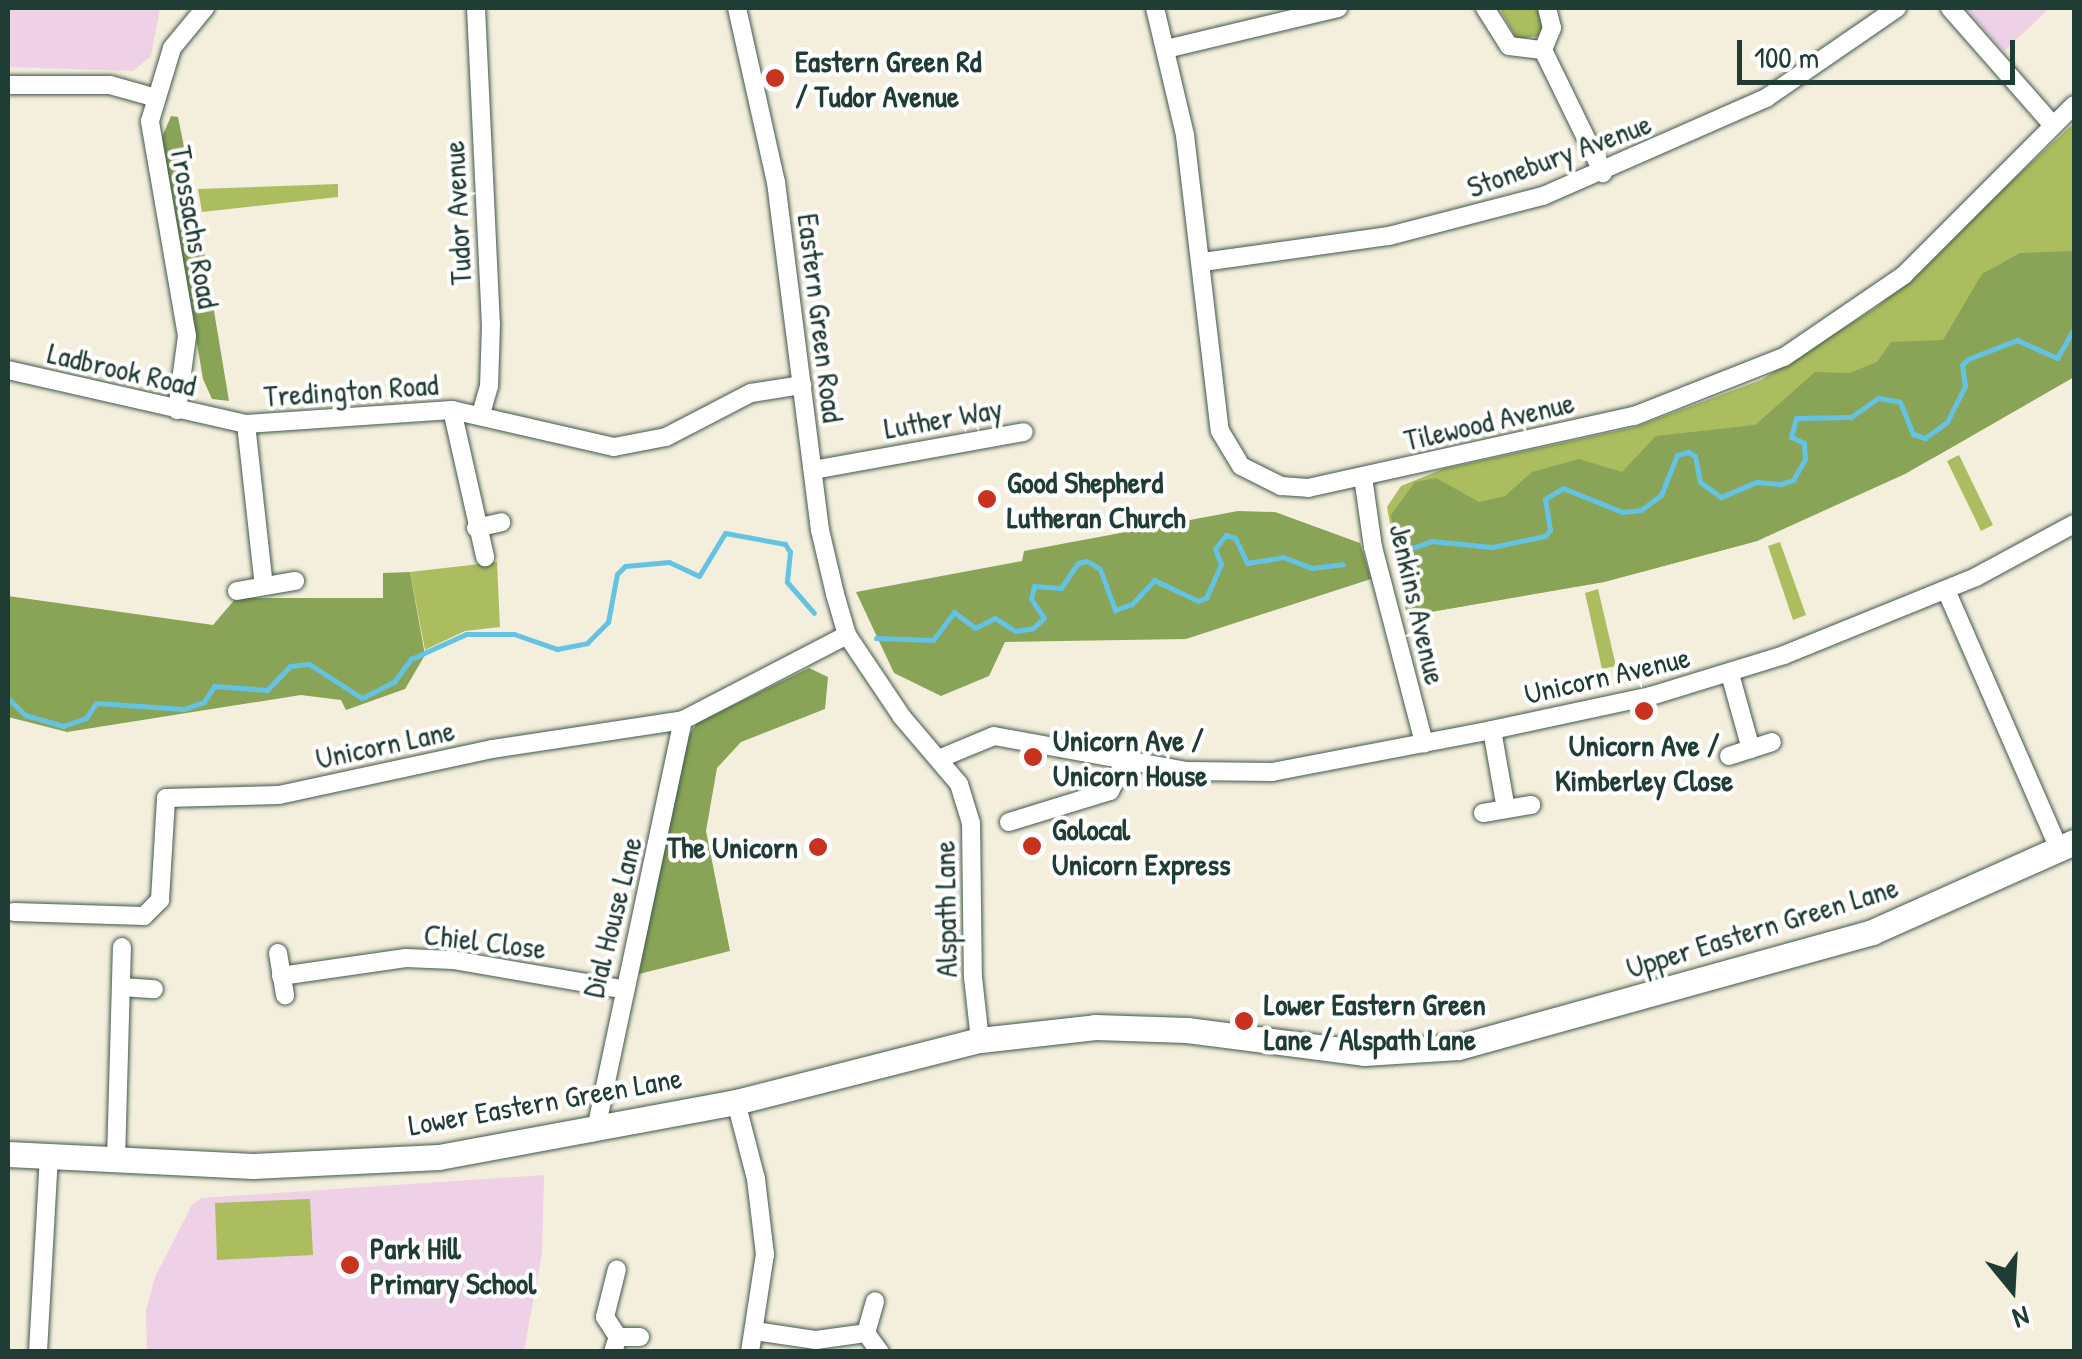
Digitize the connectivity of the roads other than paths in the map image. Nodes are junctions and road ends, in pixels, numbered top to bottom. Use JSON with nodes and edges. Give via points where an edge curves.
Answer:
{"nodes":[{"id":1,"x":205,"y":8,"type":"edge"},
{"id":2,"x":476,"y":8,"type":"edge"},
{"id":3,"x":738,"y":8,"type":"edge"},
{"id":4,"x":1155,"y":8,"type":"edge"},
{"id":5,"x":1338,"y":8,"type":"edge"},
{"id":6,"x":1485,"y":8,"type":"edge"},
{"id":7,"x":1547,"y":8,"type":"edge"},
{"id":8,"x":1898,"y":8,"type":"edge"},
{"id":9,"x":1950,"y":8,"type":"edge"},
{"id":10,"x":1166,"y":49,"type":"junction"},
{"id":11,"x":1543,"y":50,"type":"junction"},
{"id":12,"x":8,"y":85,"type":"edge"},
{"id":13,"x":154,"y":97,"type":"junction"},
{"id":14,"x":2074,"y":105,"type":"edge"},
{"id":15,"x":2051,"y":123,"type":"junction"},
{"id":16,"x":1603,"y":173,"type":"junction"},
{"id":17,"x":1204,"y":262,"type":"junction"},
{"id":18,"x":8,"y":370,"type":"edge"},
{"id":19,"x":802,"y":385,"type":"junction"},
{"id":20,"x":177,"y":410,"type":"junction"},
{"id":21,"x":452,"y":410,"type":"junction"},
{"id":22,"x":481,"y":414,"type":"junction"},
{"id":23,"x":224,"y":421,"type":"joint"},
{"id":24,"x":246,"y":424,"type":"junction"},
{"id":25,"x":1024,"y":432,"type":"dead end"},
{"id":26,"x":813,"y":470,"type":"junction"},
{"id":27,"x":1363,"y":477,"type":"junction"},
{"id":28,"x":501,"y":522,"type":"dead end"},
{"id":29,"x":2074,"y":524,"type":"edge"},
{"id":30,"x":476,"y":528,"type":"junction"},
{"id":31,"x":485,"y":557,"type":"dead end"},
{"id":32,"x":295,"y":581,"type":"dead end"},
{"id":33,"x":264,"y":586,"type":"junction"},
{"id":34,"x":237,"y":590,"type":"dead end"},
{"id":35,"x":1946,"y":590,"type":"junction"},
{"id":36,"x":845,"y":626,"type":"junction"},
{"id":37,"x":1730,"y":674,"type":"junction"},
{"id":38,"x":683,"y":720,"type":"junction"},
{"id":39,"x":1492,"y":730,"type":"junction"},
{"id":40,"x":1424,"y":742,"type":"junction"},
{"id":41,"x":1772,"y":742,"type":"dead end"},
{"id":42,"x":1750,"y":749,"type":"junction"},
{"id":43,"x":1729,"y":756,"type":"dead end"},
{"id":44,"x":941,"y":758,"type":"junction"},
{"id":45,"x":1125,"y":760,"type":"junction"},
{"id":46,"x":1531,"y":805,"type":"dead end"},
{"id":47,"x":1506,"y":809,"type":"junction"},
{"id":48,"x":1483,"y":813,"type":"dead end"},
{"id":49,"x":1010,"y":822,"type":"dead end"},
{"id":50,"x":2067,"y":846,"type":"edge"},
{"id":51,"x":14,"y":912,"type":"dead end"},
{"id":52,"x":122,"y":947,"type":"dead end"},
{"id":53,"x":278,"y":953,"type":"dead end"},
{"id":54,"x":122,"y":988,"type":"junction"},
{"id":55,"x":154,"y":988,"type":"dead end"},
{"id":56,"x":621,"y":989,"type":"junction"},
{"id":57,"x":980,"y":1040,"type":"junction"},
{"id":58,"x":736,"y":1102,"type":"junction"},
{"id":59,"x":596,"y":1129,"type":"junction"},
{"id":60,"x":8,"y":1154,"type":"edge"},
{"id":61,"x":49,"y":1158,"type":"junction"},
{"id":62,"x":116,"y":1160,"type":"junction"},
{"id":63,"x":616,"y":1270,"type":"dead end"},
{"id":64,"x":874,"y":1301,"type":"dead end"},
{"id":65,"x":755,"y":1332,"type":"junction"},
{"id":66,"x":866,"y":1333,"type":"junction"},
{"id":67,"x":640,"y":1337,"type":"dead end"},
{"id":68,"x":615,"y":1344,"type":"edge"},
{"id":69,"x":38,"y":1352,"type":"edge"},
{"id":70,"x":750,"y":1352,"type":"edge"},
{"id":71,"x":880,"y":1352,"type":"edge"}],
"edges":[{"from":1,"to":13,"type":"street","name":"Trossachs Road","via":[[172,48]]},
{"from":2,"to":22,"type":"street","name":"Tudor Avenue","via":[[491,324]]},
{"from":3,"to":19,"type":"street","name":"Eastern Green Road","via":[[776,182]]},
{"from":4,"to":10,"type":"street","name":"Tilewood Avenue"},
{"from":5,"to":10,"type":"street"},
{"from":6,"to":11,"type":"street","via":[[1509,46]]},
{"from":7,"to":11,"type":"street","via":[[1552,28]]},
{"from":8,"to":16,"type":"street","name":"Stonebury Avenue","via":[[1766,98]]},
{"from":9,"to":15,"type":"street"},
{"from":10,"to":17,"type":"street","name":"Tilewood Avenue"},
{"from":11,"to":16,"type":"street"},
{"from":12,"to":13,"type":"street","via":[[110,85]]},
{"from":13,"to":20,"type":"street","name":"Trossachs Road","via":[[152,151],[186,336]]},
{"from":14,"to":15,"type":"street","name":"Tilewood Avenue"},
{"from":15,"to":27,"type":"street","name":"Tilewood Avenue","via":[[1904,275],[1784,357],[1634,416]]},
{"from":16,"to":17,"type":"street","name":"Stonebury Avenue","via":[[1494,211],[1389,236]]},
{"from":17,"to":27,"type":"street","name":"Tilewood Avenue","via":[[1214,410],[1229,450],[1241,466],[1280,486],[1308,488]]},
{"from":18,"to":20,"type":"street","name":"Ladbrook Road"},
{"from":19,"to":22,"type":"street","name":"Tredington Road","via":[[752,393],[666,437],[614,447],[542,435]]},
{"from":19,"to":26,"type":"street","name":"Eastern Green Road"},
{"from":20,"to":23,"type":"street","name":"Ladbrook Road"},
{"from":21,"to":22,"type":"street","name":"Tredington Road"},
{"from":21,"to":24,"type":"street","name":"Tredington Road"},
{"from":21,"to":30,"type":"street"},
{"from":23,"to":24,"type":"street","name":"Tredington Road"},
{"from":24,"to":33,"type":"street"},
{"from":25,"to":26,"type":"street","name":"Luther Way"},
{"from":26,"to":36,"type":"street","name":"Eastern Green Road","via":[[820,530]]},
{"from":27,"to":40,"type":"street","name":"Jenkins Avenue","via":[[1373,547]]},
{"from":28,"to":30,"type":"street"},
{"from":29,"to":35,"type":"street","name":"Unicorn Avenue"},
{"from":30,"to":31,"type":"street"},
{"from":32,"to":33,"type":"street"},
{"from":33,"to":34,"type":"street"},
{"from":35,"to":37,"type":"street","name":"Unicorn Avenue"},
{"from":35,"to":50,"type":"street"},
{"from":36,"to":38,"type":"street","name":"Unicorn Lane"},
{"from":36,"to":44,"type":"street","name":"Alspath Lane","via":[[902,717]]},
{"from":37,"to":39,"type":"street","name":"Unicorn Avenue"},
{"from":37,"to":42,"type":"street"},
{"from":38,"to":51,"type":"street","name":"Unicorn Lane","via":[[492,749],[279,795],[166,798],[160,900],[144,916]]},
{"from":38,"to":56,"type":"street","name":"Dial House Lane","via":[[646,918]]},
{"from":39,"to":40,"type":"street","name":"Unicorn Avenue"},
{"from":39,"to":47,"type":"street"},
{"from":40,"to":45,"type":"street","name":"Unicorn Avenue","via":[[1256,773]]},
{"from":41,"to":42,"type":"street"},
{"from":42,"to":43,"type":"street"},
{"from":44,"to":45,"type":"street","name":"Unicorn Avenue","via":[[994,736]]},
{"from":44,"to":57,"type":"street","name":"Alspath Lane","via":[[959,784],[972,823]]},
{"from":45,"to":49,"type":"street","via":[[1110,791]]},
{"from":46,"to":47,"type":"street"},
{"from":47,"to":48,"type":"street"},
{"from":50,"to":57,"type":"street","name":"Upper Eastern Green Lane","via":[[1872,932],[1458,1047],[1364,1053],[1132,1028]]},
{"from":52,"to":54,"type":"street"},
{"from":53,"to":56,"type":"street","name":"Chiel Close","via":[[283,985],[422,958]]},
{"from":54,"to":55,"type":"street"},
{"from":54,"to":62,"type":"street"},
{"from":56,"to":59,"type":"street","name":"Dial House Lane"},
{"from":57,"to":58,"type":"street","name":"Lower Eastern Green Lane"},
{"from":58,"to":59,"type":"street","name":"Lower Eastern Green Lane"},
{"from":58,"to":65,"type":"street","via":[[756,1179],[765,1254]]},
{"from":59,"to":62,"type":"street","name":"Lower Eastern Green Lane","via":[[439,1157],[208,1165]]},
{"from":60,"to":61,"type":"street","name":"Lower Eastern Green Lane"},
{"from":61,"to":62,"type":"street","name":"Lower Eastern Green Lane"},
{"from":61,"to":69,"type":"street"},
{"from":63,"to":68,"type":"street","via":[[606,1317]]},
{"from":64,"to":66,"type":"street"},
{"from":65,"to":66,"type":"street","via":[[816,1340]]},
{"from":65,"to":70,"type":"street"},
{"from":66,"to":71,"type":"street"},
{"from":67,"to":68,"type":"street"}]}
